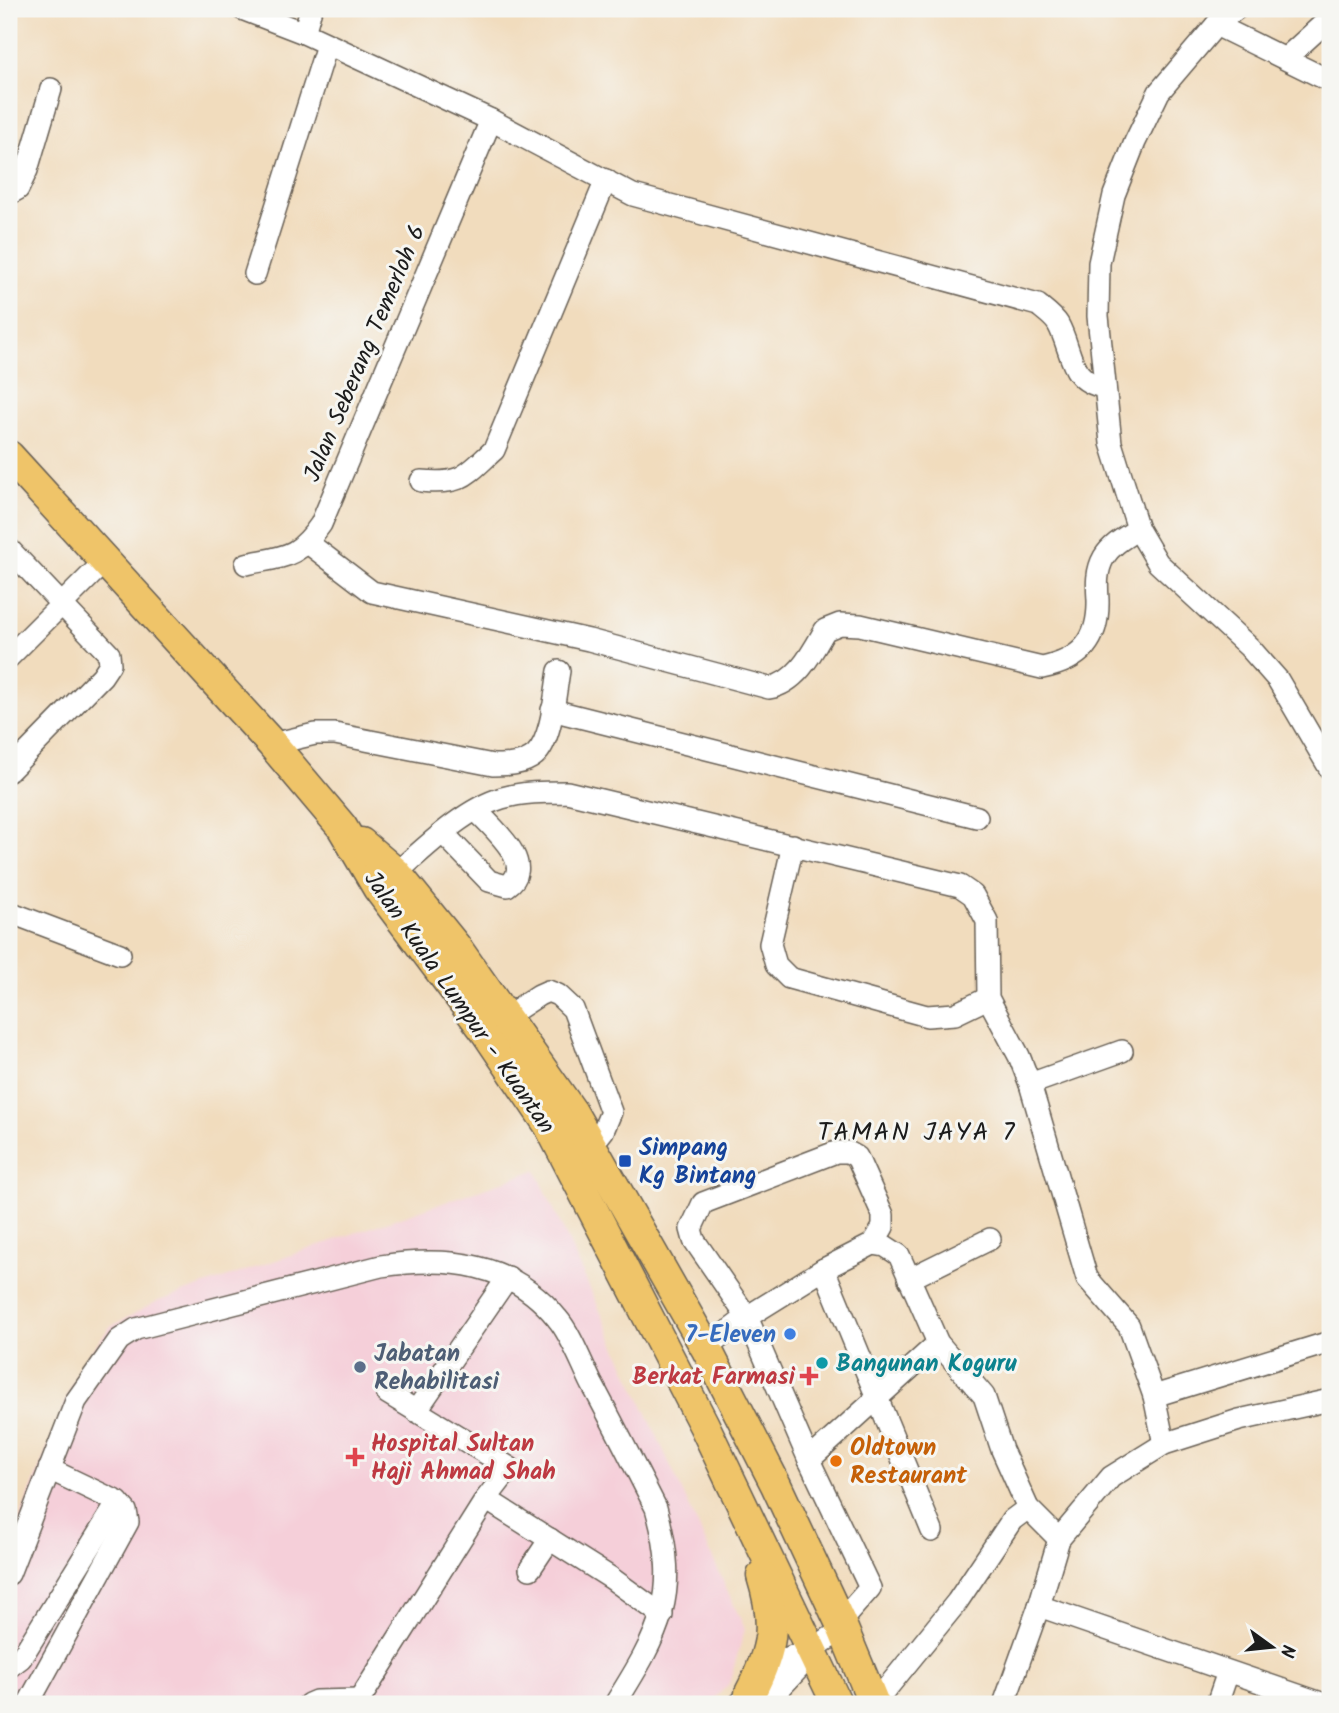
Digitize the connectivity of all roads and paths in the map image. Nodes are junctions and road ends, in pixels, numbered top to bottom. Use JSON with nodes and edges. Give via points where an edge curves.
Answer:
{"nodes":[{"id":1,"x":242,"y":9,"type":"edge"},
{"id":2,"x":311,"y":9,"type":"edge"},
{"id":3,"x":1236,"y":9,"type":"edge"},
{"id":4,"x":1330,"y":18,"type":"edge"},
{"id":5,"x":1216,"y":25,"type":"junction"},
{"id":6,"x":304,"y":33,"type":"junction"},
{"id":7,"x":327,"y":45,"type":"junction"},
{"id":8,"x":1286,"y":58,"type":"junction"},
{"id":9,"x":1330,"y":81,"type":"edge"},
{"id":10,"x":51,"y":89,"type":"dead end"},
{"id":11,"x":491,"y":120,"type":"junction"},
{"id":12,"x":606,"y":180,"type":"junction"},
{"id":13,"x":9,"y":194,"type":"edge"},
{"id":14,"x":255,"y":274,"type":"dead end"},
{"id":15,"x":1105,"y":387,"type":"junction"},
{"id":16,"x":9,"y":456,"type":"edge"},
{"id":17,"x":421,"y":481,"type":"dead end"},
{"id":18,"x":1138,"y":529,"type":"junction"},
{"id":19,"x":308,"y":543,"type":"junction"},
{"id":20,"x":9,"y":549,"type":"edge"},
{"id":21,"x":105,"y":561,"type":"junction"},
{"id":22,"x":246,"y":564,"type":"dead end"},
{"id":23,"x":61,"y":604,"type":"junction"},
{"id":24,"x":9,"y":657,"type":"edge"},
{"id":25,"x":559,"y":671,"type":"dead end"},
{"id":26,"x":552,"y":710,"type":"junction"},
{"id":27,"x":272,"y":744,"type":"junction"},
{"id":28,"x":1330,"y":769,"type":"edge"},
{"id":29,"x":9,"y":771,"type":"edge"},
{"id":30,"x":477,"y":810,"type":"junction"},
{"id":31,"x":977,"y":817,"type":"dead end"},
{"id":32,"x":443,"y":834,"type":"junction"},
{"id":33,"x":793,"y":845,"type":"junction"},
{"id":34,"x":387,"y":881,"type":"junction"},
{"id":35,"x":9,"y":912,"type":"edge"},
{"id":36,"x":120,"y":954,"type":"dead end"},
{"id":37,"x":988,"y":998,"type":"junction"},
{"id":38,"x":507,"y":1016,"type":"junction"},
{"id":39,"x":1122,"y":1051,"type":"dead end"},
{"id":40,"x":1030,"y":1084,"type":"junction"},
{"id":41,"x":591,"y":1146,"type":"junction"},
{"id":42,"x":990,"y":1240,"type":"dead end"},
{"id":43,"x":873,"y":1244,"type":"junction"},
{"id":44,"x":824,"y":1269,"type":"junction"},
{"id":45,"x":508,"y":1277,"type":"junction"},
{"id":46,"x":909,"y":1279,"type":"junction"},
{"id":47,"x":747,"y":1317,"type":"junction"},
{"id":48,"x":1330,"y":1342,"type":"edge"},
{"id":49,"x":938,"y":1343,"type":"junction"},
{"id":50,"x":706,"y":1348,"type":"junction"},
{"id":51,"x":387,"y":1393,"type":"dead end"},
{"id":52,"x":1154,"y":1396,"type":"junction"},
{"id":53,"x":876,"y":1400,"type":"junction"},
{"id":54,"x":1330,"y":1400,"type":"edge"},
{"id":55,"x":416,"y":1411,"type":"junction"},
{"id":56,"x":1164,"y":1444,"type":"junction"},
{"id":57,"x":808,"y":1460,"type":"junction"},
{"id":58,"x":50,"y":1469,"type":"junction"},
{"id":59,"x":736,"y":1492,"type":"junction"},
{"id":60,"x":486,"y":1499,"type":"junction"},
{"id":61,"x":118,"y":1502,"type":"junction"},
{"id":62,"x":1028,"y":1508,"type":"junction"},
{"id":63,"x":932,"y":1531,"type":"dead end"},
{"id":64,"x":550,"y":1539,"type":"junction"},
{"id":65,"x":1059,"y":1539,"type":"junction"},
{"id":66,"x":530,"y":1569,"type":"dead end"},
{"id":67,"x":9,"y":1574,"type":"edge"},
{"id":68,"x":611,"y":1578,"type":"junction"},
{"id":69,"x":667,"y":1579,"type":"junction"},
{"id":70,"x":1039,"y":1606,"type":"junction"},
{"id":71,"x":662,"y":1615,"type":"junction"},
{"id":72,"x":841,"y":1626,"type":"junction"},
{"id":73,"x":811,"y":1650,"type":"junction"},
{"id":74,"x":9,"y":1667,"type":"edge"},
{"id":75,"x":1228,"y":1672,"type":"junction"},
{"id":76,"x":751,"y":1700,"type":"edge"},
{"id":77,"x":358,"y":1702,"type":"edge"},
{"id":78,"x":28,"y":1704,"type":"edge"},
{"id":79,"x":309,"y":1704,"type":"edge"},
{"id":80,"x":615,"y":1704,"type":"edge"},
{"id":81,"x":837,"y":1704,"type":"edge"},
{"id":82,"x":874,"y":1704,"type":"edge"},
{"id":83,"x":1004,"y":1704,"type":"edge"},
{"id":84,"x":1217,"y":1704,"type":"edge"},
{"id":85,"x":1324,"y":1704,"type":"edge"}],
"edges":[{"from":1,"to":6,"type":"street"},
{"from":2,"to":6,"type":"street"},
{"from":3,"to":5,"type":"street"},
{"from":4,"to":8,"type":"street"},
{"from":5,"to":8,"type":"street"},
{"from":5,"to":15,"type":"street","via":[[1159,92],[1114,195],[1099,263],[1098,316]]},
{"from":6,"to":7,"type":"street"},
{"from":7,"to":11,"type":"street"},
{"from":7,"to":14,"type":"street"},
{"from":8,"to":9,"type":"street"},
{"from":10,"to":13,"type":"street","via":[[27,170],[18,188]]},
{"from":11,"to":12,"type":"street"},
{"from":11,"to":19,"type":"street","name":"Jalan Seberang Temerloh 6","via":[[321,524]]},
{"from":12,"to":15,"type":"street","via":[[633,195],[1038,304],[1057,322],[1078,374],[1090,385]]},
{"from":12,"to":17,"type":"street","via":[[494,450],[462,478],[444,483]]},
{"from":15,"to":18,"type":"street","via":[[1111,443]]},
{"from":16,"to":21,"type":"highway","name":"Jalan Kuala Lumpur - Kuantan"},
{"from":18,"to":19,"type":"street","via":[[1104,557],[1097,574],[1098,615],[1092,637],[1080,653],[1063,664],[1042,668],[841,624],[825,630],[810,657],[783,686],[769,688],[589,640],[372,592]]},
{"from":18,"to":28,"type":"street","via":[[1158,563],[1278,680]]},
{"from":19,"to":22,"type":"street","via":[[292,555]]},
{"from":20,"to":23,"type":"street"},
{"from":21,"to":23,"type":"street"},
{"from":21,"to":27,"type":"highway","name":"Jalan Kuala Lumpur - Kuantan"},
{"from":23,"to":24,"type":"street"},
{"from":23,"to":29,"type":"street","via":[[109,654],[110,664]]},
{"from":25,"to":26,"type":"street"},
{"from":26,"to":27,"type":"street","via":[[547,735],[535,754],[517,764],[493,765],[335,734]]},
{"from":26,"to":31,"type":"street"},
{"from":27,"to":34,"type":"highway","name":"Jalan Kuala Lumpur - Kuantan"},
{"from":30,"to":32,"type":"street"},
{"from":30,"to":32,"type":"street","via":[[514,853],[519,870],[515,881],[507,886],[489,881]]},
{"from":30,"to":33,"type":"street","via":[[527,793],[566,792]]},
{"from":32,"to":34,"type":"street"},
{"from":33,"to":37,"type":"street","via":[[960,886],[973,895],[987,921]]},
{"from":33,"to":37,"type":"street","via":[[770,944],[776,965],[789,978],[926,1016],[956,1014]]},
{"from":34,"to":38,"type":"highway","name":"Jalan Kuala Lumpur - Kuantan","via":[[456,947]]},
{"from":34,"to":59,"type":"highway","name":"Jalan Kuala Lumpur - Kuantan","via":[[549,1125]]},
{"from":35,"to":36,"type":"street"},
{"from":37,"to":40,"type":"street"},
{"from":38,"to":41,"type":"highway","name":"Jalan Kuala Lumpur - Kuantan"},
{"from":38,"to":41,"type":"street","via":[[548,991],[573,1009],[611,1112]]},
{"from":39,"to":40,"type":"street"},
{"from":40,"to":52,"type":"street","via":[[1087,1278],[1129,1326]]},
{"from":41,"to":50,"type":"highway","name":"Jalan Kuala Lumpur - Kuantan"},
{"from":42,"to":46,"type":"street"},
{"from":43,"to":44,"type":"street"},
{"from":43,"to":46,"type":"street","via":[[899,1255]]},
{"from":43,"to":47,"type":"street","via":[[883,1227],[883,1215],[857,1157],[848,1152],[836,1152],[703,1203],[691,1228],[694,1240]]},
{"from":44,"to":47,"type":"street"},
{"from":44,"to":53,"type":"street"},
{"from":45,"to":55,"type":"street"},
{"from":45,"to":58,"type":"street","via":[[467,1265],[412,1262],[382,1266],[136,1329],[119,1340],[76,1401]]},
{"from":45,"to":69,"type":"street","via":[[532,1292],[559,1319],[656,1508],[665,1539]]},
{"from":46,"to":49,"type":"street"},
{"from":47,"to":50,"type":"street"},
{"from":47,"to":57,"type":"street"},
{"from":48,"to":52,"type":"street"},
{"from":49,"to":53,"type":"street"},
{"from":49,"to":62,"type":"street","via":[[984,1395]]},
{"from":50,"to":72,"type":"highway","name":"Jalan Kuala Lumpur - Kuantan"},
{"from":51,"to":55,"type":"street"},
{"from":52,"to":56,"type":"street"},
{"from":53,"to":57,"type":"street"},
{"from":53,"to":63,"type":"street"},
{"from":54,"to":56,"type":"street","via":[[1239,1420]]},
{"from":55,"to":60,"type":"street","via":[[510,1468]]},
{"from":56,"to":65,"type":"street","via":[[1111,1477]]},
{"from":57,"to":72,"type":"street","via":[[870,1588]]},
{"from":58,"to":61,"type":"street"},
{"from":58,"to":67,"type":"street"},
{"from":59,"to":73,"type":"highway","name":"Jalan Kuala Lumpur - Kuantan"},
{"from":59,"to":76,"type":"highway","via":[[770,1601],[772,1622],[770,1645]]},
{"from":60,"to":64,"type":"street"},
{"from":60,"to":77,"type":"street"},
{"from":61,"to":74,"type":"street","via":[[21,1658]]},
{"from":61,"to":78,"type":"street","via":[[128,1522]]},
{"from":62,"to":65,"type":"street"},
{"from":62,"to":82,"type":"street","via":[[1012,1520],[957,1602]]},
{"from":64,"to":66,"type":"street"},
{"from":64,"to":68,"type":"street"},
{"from":65,"to":70,"type":"street"},
{"from":68,"to":69,"type":"street","via":[[649,1585]]},
{"from":68,"to":71,"type":"street"},
{"from":69,"to":71,"type":"street"},
{"from":70,"to":75,"type":"street"},
{"from":70,"to":83,"type":"street"},
{"from":71,"to":80,"type":"street","via":[[653,1640]]},
{"from":72,"to":73,"type":"street"},
{"from":72,"to":82,"type":"highway","name":"Jalan Kuala Lumpur - Kuantan"},
{"from":73,"to":76,"type":"street","via":[[790,1657]]},
{"from":73,"to":81,"type":"highway","name":"Jalan Kuala Lumpur - Kuantan"},
{"from":75,"to":84,"type":"street"},
{"from":75,"to":85,"type":"street"},
{"from":77,"to":79,"type":"street"}]}
